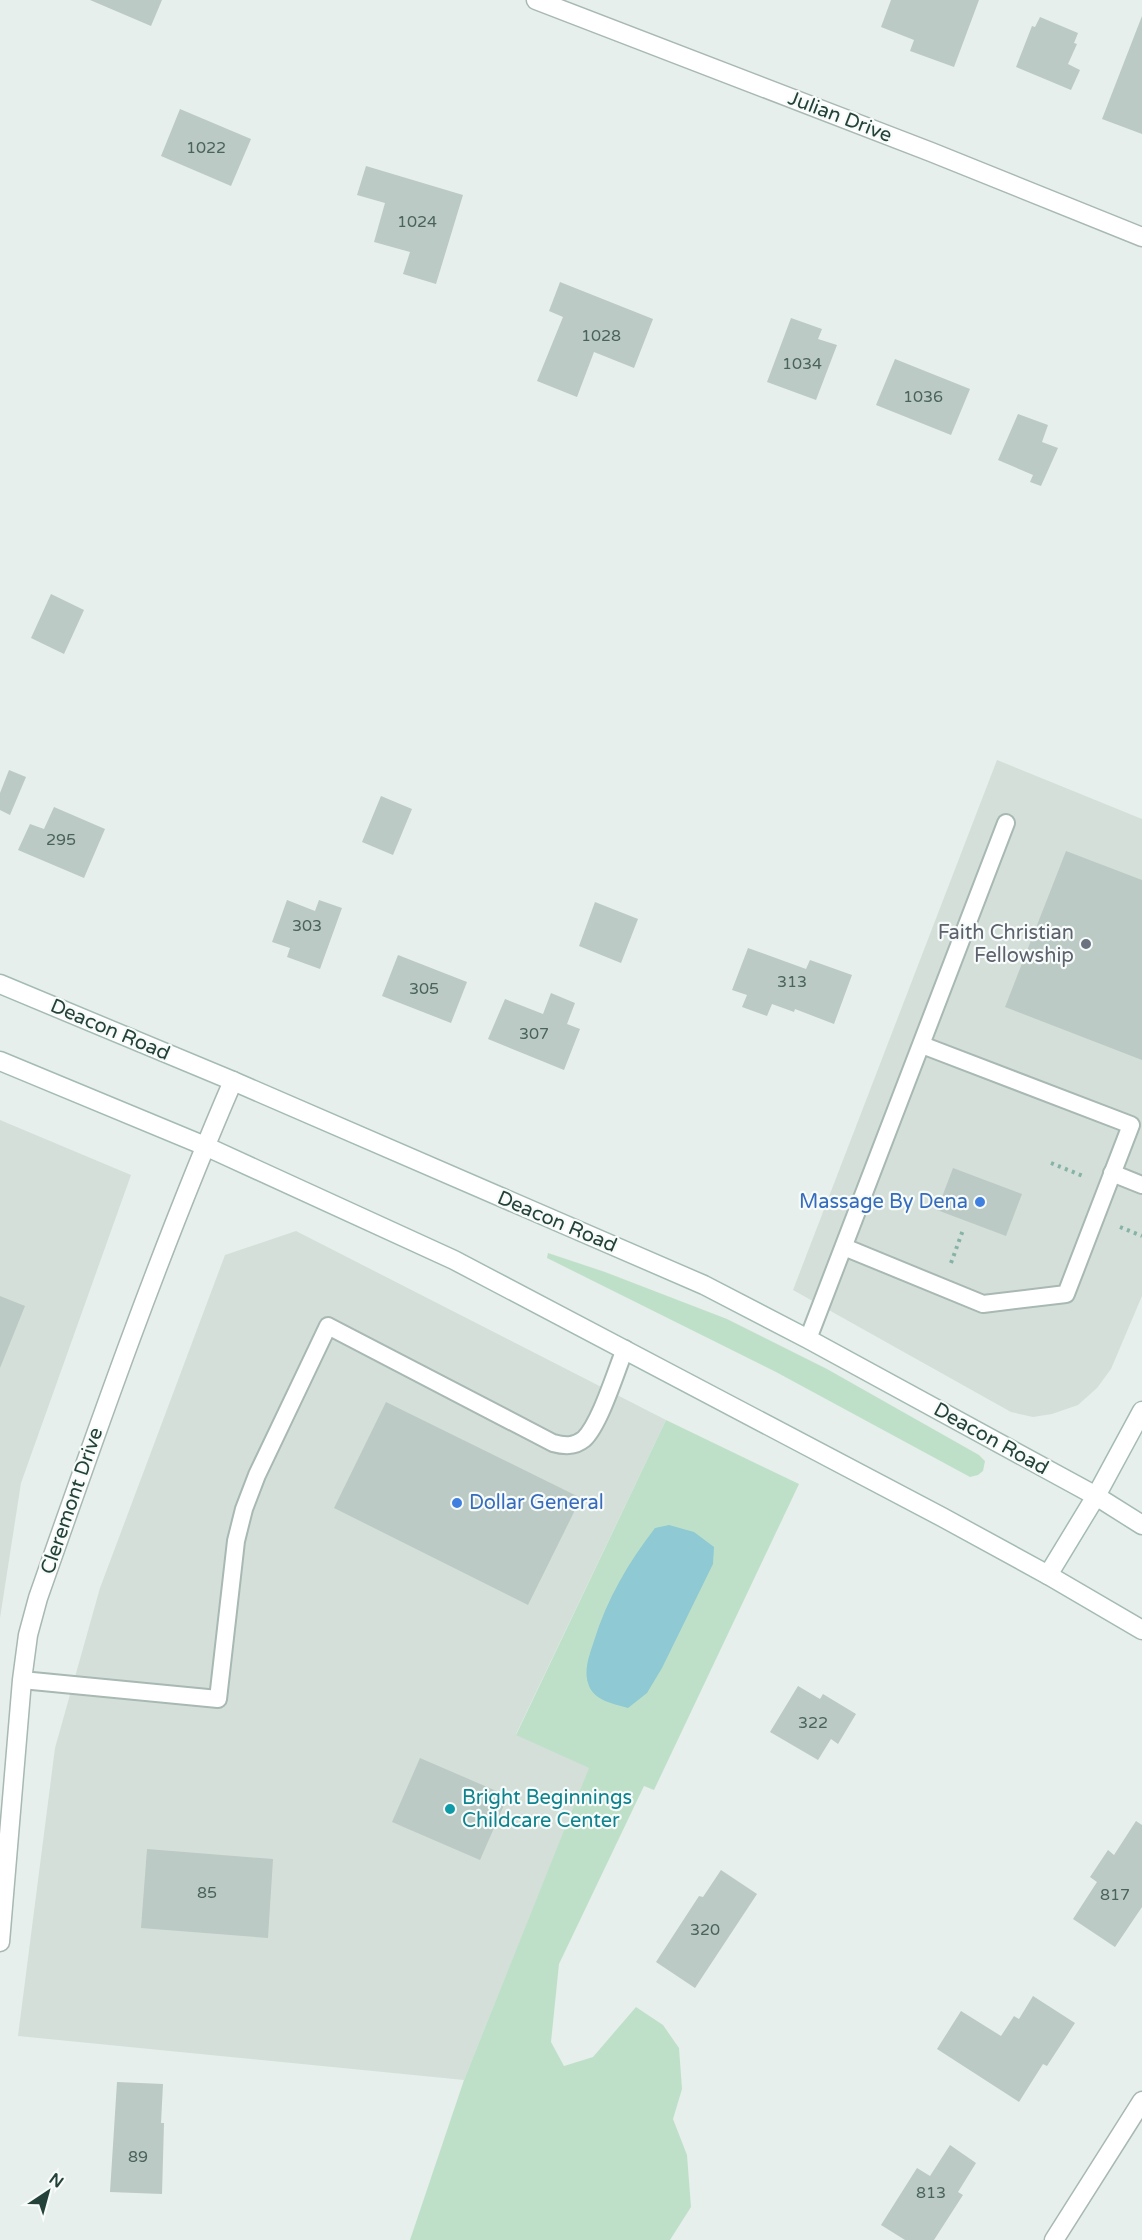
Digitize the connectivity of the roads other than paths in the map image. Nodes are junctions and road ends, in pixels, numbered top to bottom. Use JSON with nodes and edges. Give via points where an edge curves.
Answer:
{"nodes":[{"id":1,"x":536,"y":0,"type":"edge"},
{"id":2,"x":1142,"y":237,"type":"edge"},
{"id":3,"x":1006,"y":823,"type":"dead end"},
{"id":4,"x":0,"y":984,"type":"edge"},
{"id":5,"x":922,"y":1045,"type":"junction"},
{"id":6,"x":0,"y":1061,"type":"edge"},
{"id":7,"x":233,"y":1081,"type":"junction"},
{"id":8,"x":1136,"y":1127,"type":"edge"},
{"id":9,"x":205,"y":1146,"type":"junction"},
{"id":10,"x":1110,"y":1179,"type":"junction"},
{"id":11,"x":1142,"y":1185,"type":"edge"},
{"id":12,"x":844,"y":1247,"type":"junction"},
{"id":13,"x":808,"y":1339,"type":"junction"},
{"id":14,"x":625,"y":1349,"type":"junction"},
{"id":15,"x":1142,"y":1412,"type":"edge"},
{"id":16,"x":1096,"y":1496,"type":"junction"},
{"id":17,"x":1142,"y":1525,"type":"edge"},
{"id":18,"x":1048,"y":1575,"type":"junction"},
{"id":19,"x":1142,"y":1630,"type":"edge"},
{"id":20,"x":22,"y":1680,"type":"junction"},
{"id":21,"x":0,"y":1942,"type":"edge"},
{"id":22,"x":1142,"y":2101,"type":"edge"},
{"id":23,"x":1054,"y":2240,"type":"edge"}],
"edges":[{"from":1,"to":2,"type":"main road","name":"Julian Drive"},
{"from":3,"to":5,"type":"lane"},
{"from":4,"to":7,"type":"main road","name":"Deacon Road"},
{"from":5,"to":8,"type":"lane"},
{"from":5,"to":12,"type":"lane"},
{"from":6,"to":9,"type":"main road"},
{"from":7,"to":9,"type":"main road","name":"Cleremont Drive"},
{"from":7,"to":13,"type":"main road","name":"Deacon Road","via":[[704,1285]]},
{"from":8,"to":10,"type":"lane"},
{"from":9,"to":14,"type":"main road","via":[[454,1260]]},
{"from":9,"to":20,"type":"main road","name":"Cleremont Drive","via":[[124,1351],[38,1598]]},
{"from":10,"to":11,"type":"lane"},
{"from":10,"to":12,"type":"lane","via":[[1066,1294],[983,1304]]},
{"from":12,"to":13,"type":"lane"},
{"from":13,"to":16,"type":"main road","name":"Deacon Road"},
{"from":14,"to":18,"type":"main road"},
{"from":14,"to":20,"type":"lane","via":[[589,1432],[583,1440],[564,1446],[328,1326],[244,1509],[218,1699]]},
{"from":15,"to":16,"type":"main road"},
{"from":16,"to":17,"type":"main road","name":"Deacon Road"},
{"from":16,"to":18,"type":"main road"},
{"from":18,"to":19,"type":"main road"},
{"from":20,"to":21,"type":"main road","name":"Cleremont Drive"},
{"from":22,"to":23,"type":"main road"}]}
